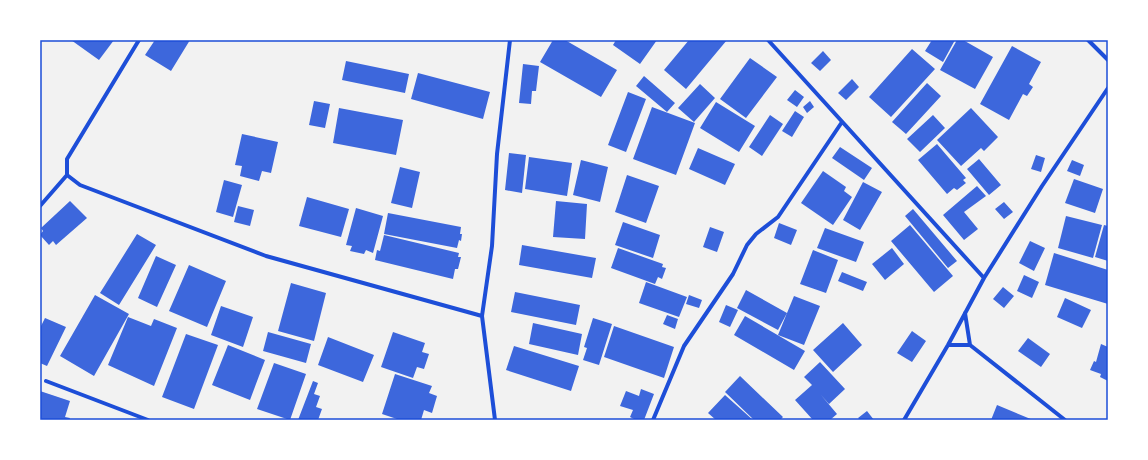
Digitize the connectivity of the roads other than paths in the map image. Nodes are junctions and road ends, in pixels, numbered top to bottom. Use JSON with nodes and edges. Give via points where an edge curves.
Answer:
{"nodes":[{"id":1,"x":139,"y":40,"type":"edge"},
{"id":2,"x":510,"y":40,"type":"edge"},
{"id":3,"x":768,"y":40,"type":"edge"},
{"id":4,"x":1088,"y":40,"type":"edge"},
{"id":5,"x":1108,"y":60,"type":"edge"},
{"id":6,"x":1108,"y":88,"type":"edge"},
{"id":7,"x":842,"y":122,"type":"junction"},
{"id":8,"x":67,"y":175,"type":"junction"},
{"id":9,"x":40,"y":206,"type":"edge"},
{"id":10,"x":984,"y":278,"type":"junction"},
{"id":11,"x":965,"y":313,"type":"junction"},
{"id":12,"x":482,"y":316,"type":"junction"},
{"id":13,"x":970,"y":345,"type":"junction"},
{"id":14,"x":948,"y":346,"type":"junction"},
{"id":15,"x":46,"y":381,"type":"dead end"},
{"id":16,"x":148,"y":420,"type":"edge"},
{"id":17,"x":495,"y":420,"type":"edge"},
{"id":18,"x":653,"y":420,"type":"edge"},
{"id":19,"x":904,"y":420,"type":"edge"},
{"id":20,"x":1065,"y":420,"type":"edge"}],
"edges":[{"from":1,"to":8,"type":"street","via":[[67,159]]},
{"from":2,"to":12,"type":"street","via":[[497,154],[492,246]]},
{"from":3,"to":7,"type":"street"},
{"from":4,"to":5,"type":"street"},
{"from":6,"to":10,"type":"street"},
{"from":7,"to":10,"type":"street"},
{"from":7,"to":18,"type":"street","via":[[778,217],[756,234],[747,245],[733,274],[684,346]]},
{"from":8,"to":9,"type":"street"},
{"from":8,"to":12,"type":"street","via":[[80,186],[266,256]]},
{"from":10,"to":11,"type":"street"},
{"from":11,"to":13,"type":"street"},
{"from":11,"to":14,"type":"street"},
{"from":12,"to":17,"type":"street"},
{"from":13,"to":14,"type":"street"},
{"from":13,"to":20,"type":"street"},
{"from":14,"to":19,"type":"street"},
{"from":15,"to":16,"type":"street"}]}
